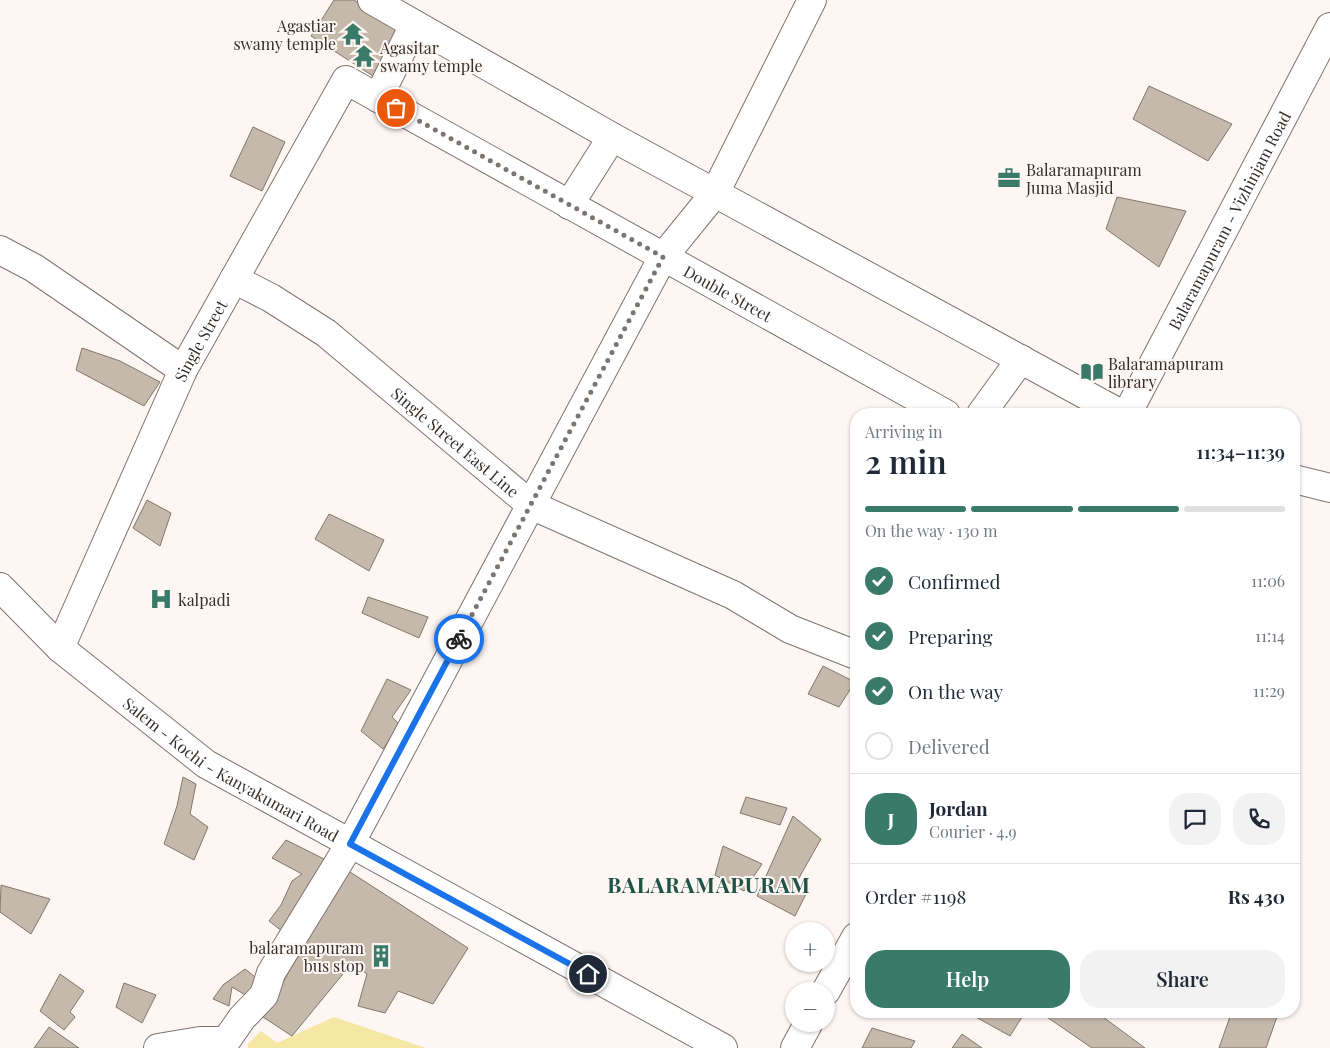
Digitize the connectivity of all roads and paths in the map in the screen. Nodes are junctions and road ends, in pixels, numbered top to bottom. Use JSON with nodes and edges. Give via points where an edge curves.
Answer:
{"nodes":[{"id":1,"x":372,"y":0,"type":"edge"},
{"id":2,"x":812,"y":0,"type":"edge"},
{"id":3,"x":414,"y":24,"type":"junction"},
{"id":4,"x":1330,"y":28,"type":"edge"},
{"id":5,"x":378,"y":98,"type":"junction"},
{"id":6,"x":612,"y":137,"type":"junction"},
{"id":7,"x":715,"y":193,"type":"junction"},
{"id":8,"x":569,"y":204,"type":"junction"},
{"id":9,"x":0,"y":250,"type":"edge"},
{"id":10,"x":663,"y":257,"type":"junction"},
{"id":11,"x":234,"y":279,"type":"junction"},
{"id":12,"x":1021,"y":359,"type":"junction"},
{"id":13,"x":183,"y":370,"type":"junction"},
{"id":14,"x":935,"y":408,"type":"edge"},
{"id":15,"x":985,"y":408,"type":"edge"},
{"id":16,"x":1110,"y":408,"type":"edge"},
{"id":17,"x":1130,"y":408,"type":"edge"},
{"id":18,"x":1300,"y":480,"type":"edge"},
{"id":19,"x":1330,"y":488,"type":"edge"},
{"id":20,"x":531,"y":505,"type":"junction"},
{"id":21,"x":0,"y":587,"type":"edge"},
{"id":22,"x":60,"y":648,"type":"junction"},
{"id":23,"x":850,"y":653,"type":"edge"},
{"id":24,"x":350,"y":844,"type":"junction"},
{"id":25,"x":850,"y":948,"type":"edge"},
{"id":26,"x":831,"y":982,"type":"edge"},
{"id":27,"x":804,"y":1032,"type":"edge"},
{"id":28,"x":158,"y":1048,"type":"edge"},
{"id":29,"x":723,"y":1048,"type":"edge"},
{"id":30,"x":795,"y":1048,"type":"edge"}],
"edges":[{"from":1,"to":3,"type":"street"},
{"from":2,"to":7,"type":"street"},
{"from":3,"to":5,"type":"street"},
{"from":3,"to":6,"type":"street"},
{"from":4,"to":17,"type":"street","name":"Balaramapuram - Vizhinjam Road"},
{"from":5,"to":8,"type":"street","name":"Double Street"},
{"from":5,"to":11,"type":"street","name":"Single Street","via":[[346,80]]},
{"from":6,"to":7,"type":"street"},
{"from":6,"to":8,"type":"street"},
{"from":7,"to":10,"type":"street"},
{"from":7,"to":12,"type":"street"},
{"from":8,"to":10,"type":"street","name":"Double Street"},
{"from":9,"to":13,"type":"street","via":[[34,268]]},
{"from":10,"to":14,"type":"street","name":"Double Street"},
{"from":10,"to":20,"type":"street"},
{"from":11,"to":13,"type":"street","name":"Single Street"},
{"from":11,"to":20,"type":"street","name":"Single Street East Line","via":[[326,333]]},
{"from":12,"to":15,"type":"street"},
{"from":12,"to":16,"type":"street"},
{"from":13,"to":22,"type":"street","name":"Single Street"},
{"from":18,"to":19,"type":"street"},
{"from":20,"to":23,"type":"street","name":"Single Street East Line","via":[[733,595],[790,629]]},
{"from":20,"to":24,"type":"street"},
{"from":21,"to":22,"type":"street","name":"Salem - Kochi - Kanyakumari Road"},
{"from":22,"to":24,"type":"street","name":"Salem - Kochi - Kanyakumari Road","via":[[206,764]]},
{"from":24,"to":28,"type":"street","via":[[272,973],[264,996],[242,1018],[226,1041],[200,1041]]},
{"from":24,"to":29,"type":"street","name":"Salem - Kochi - Kanyakumari Road"},
{"from":25,"to":26,"type":"street"},
{"from":27,"to":30,"type":"street"}]}
